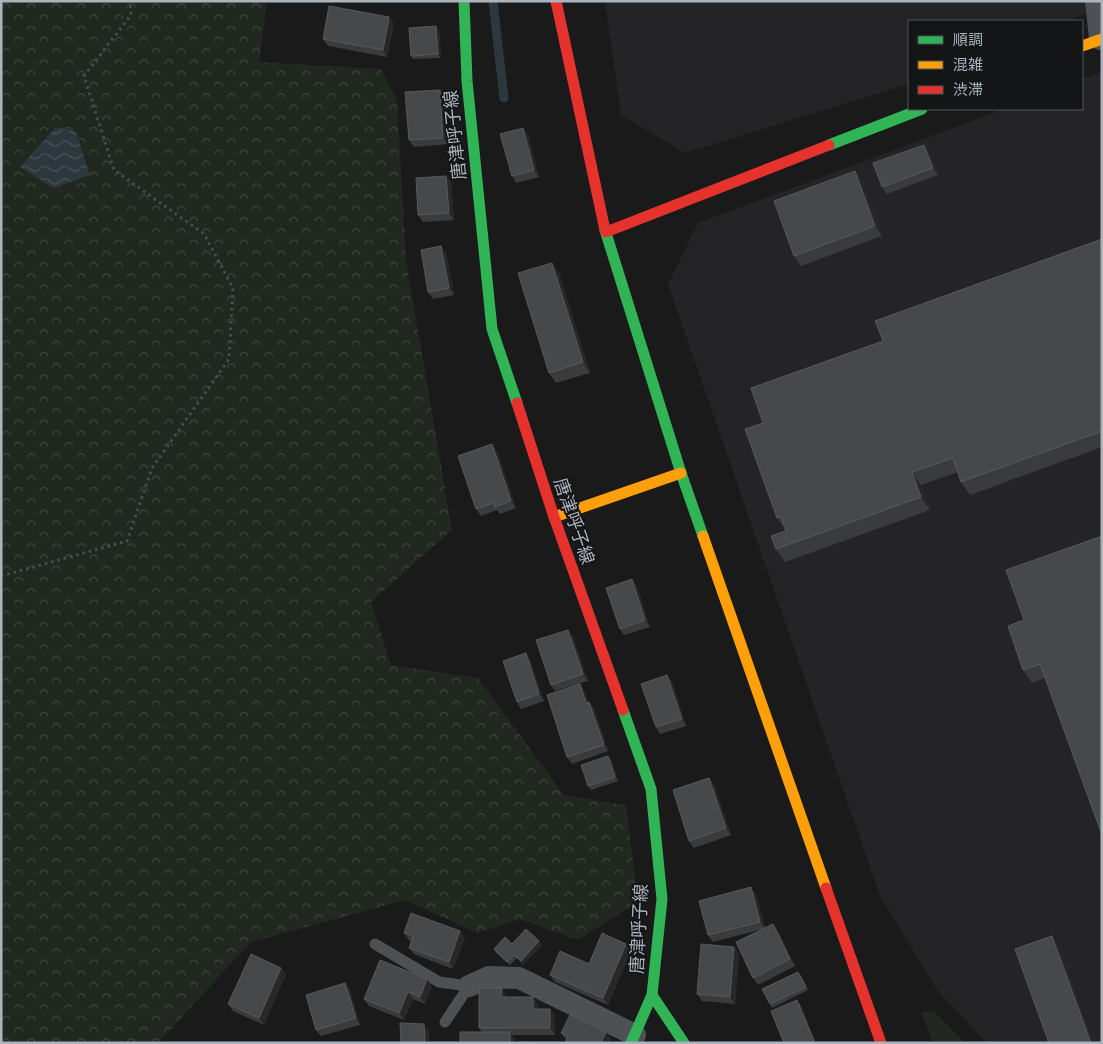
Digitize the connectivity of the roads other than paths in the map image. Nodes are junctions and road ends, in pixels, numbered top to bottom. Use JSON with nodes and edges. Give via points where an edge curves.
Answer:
{"nodes":[{"id":1,"x":464,"y":1,"type":"edge"},
{"id":2,"x":556,"y":1,"type":"edge"},
{"id":3,"x":1096,"y":1,"type":"edge"},
{"id":4,"x":1094,"y":41,"type":"edge"},
{"id":5,"x":919,"y":110,"type":"edge"},
{"id":6,"x":606,"y":232,"type":"junction"},
{"id":7,"x":681,"y":473,"type":"junction"},
{"id":8,"x":554,"y":517,"type":"junction"},
{"id":9,"x":375,"y":944,"type":"dead end"},
{"id":10,"x":469,"y":986,"type":"junction"},
{"id":11,"x":652,"y":995,"type":"junction"},
{"id":12,"x":445,"y":1022,"type":"dead end"},
{"id":13,"x":633,"y":1039,"type":"edge"},
{"id":14,"x":684,"y":1043,"type":"edge"},
{"id":15,"x":881,"y":1043,"type":"edge"}],
"edges":[{"from":1,"to":8,"type":"street","name":"唐津呼子線","via":[[467,81],[492,329]]},
{"from":2,"to":6,"type":"street"},
{"from":3,"to":4,"type":"street"},
{"from":5,"to":6,"type":"street"},
{"from":6,"to":7,"type":"street"},
{"from":7,"to":8,"type":"street"},
{"from":7,"to":15,"type":"street"},
{"from":8,"to":11,"type":"street","name":"唐津呼子線","via":[[650,789],[662,899]]},
{"from":9,"to":10,"type":"lane","via":[[439,982]]},
{"from":10,"to":12,"type":"lane"},
{"from":10,"to":13,"type":"street","via":[[489,978],[519,978]]},
{"from":11,"to":13,"type":"street","name":"唐津呼子線"},
{"from":11,"to":14,"type":"street"}]}
